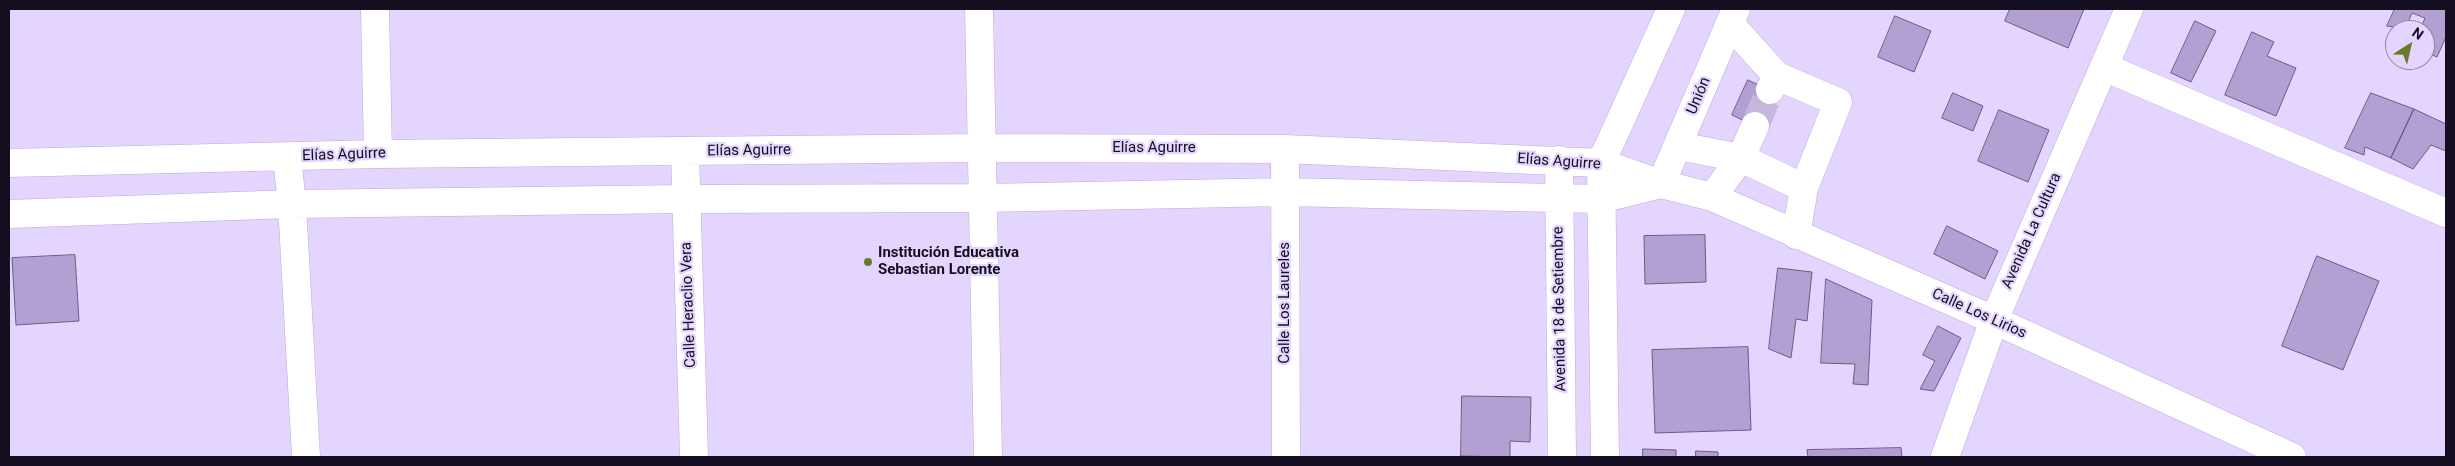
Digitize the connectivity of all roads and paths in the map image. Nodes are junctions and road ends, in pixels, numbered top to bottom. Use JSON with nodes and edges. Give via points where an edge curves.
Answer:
{"nodes":[{"id":1,"x":375,"y":9,"type":"edge"},
{"id":2,"x":980,"y":9,"type":"edge"},
{"id":3,"x":1671,"y":9,"type":"edge"},
{"id":4,"x":2129,"y":9,"type":"edge"},
{"id":5,"x":1733,"y":16,"type":"edge"},
{"id":6,"x":2104,"y":67,"type":"junction"},
{"id":7,"x":1755,"y":126,"type":"tunnel mouth"},
{"id":8,"x":1678,"y":146,"type":"junction"},
{"id":9,"x":981,"y":148,"type":"junction"},
{"id":10,"x":1285,"y":149,"type":"junction"},
{"id":11,"x":685,"y":152,"type":"junction"},
{"id":12,"x":378,"y":154,"type":"junction"},
{"id":13,"x":286,"y":157,"type":"junction"},
{"id":14,"x":1741,"y":158,"type":"junction"},
{"id":15,"x":1559,"y":160,"type":"junction"},
{"id":16,"x":1601,"y":163,"type":"junction"},
{"id":17,"x":9,"y":164,"type":"edge"},
{"id":18,"x":1661,"y":184,"type":"junction"},
{"id":19,"x":1804,"y":188,"type":"junction"},
{"id":20,"x":1285,"y":192,"type":"junction"},
{"id":21,"x":1712,"y":197,"type":"junction"},
{"id":22,"x":686,"y":198,"type":"junction"},
{"id":23,"x":984,"y":198,"type":"junction"},
{"id":24,"x":1601,"y":199,"type":"junction"},
{"id":25,"x":1558,"y":200,"type":"junction"},
{"id":26,"x":292,"y":204,"type":"junction"},
{"id":27,"x":2446,"y":213,"type":"edge"},
{"id":28,"x":9,"y":214,"type":"edge"},
{"id":29,"x":1796,"y":235,"type":"junction"},
{"id":30,"x":1994,"y":320,"type":"junction"},
{"id":31,"x":306,"y":457,"type":"edge"},
{"id":32,"x":694,"y":457,"type":"edge"},
{"id":33,"x":988,"y":457,"type":"edge"},
{"id":34,"x":1286,"y":457,"type":"edge"},
{"id":35,"x":1562,"y":457,"type":"edge"},
{"id":36,"x":1605,"y":457,"type":"edge"},
{"id":37,"x":1945,"y":457,"type":"edge"},
{"id":38,"x":2292,"y":457,"type":"edge"}],
"edges":[{"from":1,"to":12,"type":"street"},
{"from":2,"to":9,"type":"street"},
{"from":3,"to":16,"type":"street"},
{"from":4,"to":6,"type":"street","name":"Avenida La Cultura"},
{"from":5,"to":8,"type":"street","name":"Unión"},
{"from":5,"to":19,"type":"street","via":[[1773,83],[1838,102]]},
{"from":6,"to":27,"type":"street"},
{"from":6,"to":30,"type":"street","name":"Avenida La Cultura"},
{"from":7,"to":14,"type":"street"},
{"from":8,"to":14,"type":"street"},
{"from":8,"to":18,"type":"street","name":"Unión"},
{"from":9,"to":10,"type":"street","name":"Elías Aguirre"},
{"from":9,"to":11,"type":"street","name":"Elías Aguirre"},
{"from":9,"to":23,"type":"street"},
{"from":10,"to":15,"type":"street","name":"Elías Aguirre"},
{"from":10,"to":20,"type":"street","name":"Calle Los Laureles"},
{"from":11,"to":12,"type":"street","name":"Elías Aguirre"},
{"from":11,"to":22,"type":"street","name":"Calle Heraclio Vera"},
{"from":12,"to":13,"type":"street","name":"Elías Aguirre"},
{"from":13,"to":17,"type":"street","name":"Elías Aguirre"},
{"from":13,"to":26,"type":"street"},
{"from":14,"to":19,"type":"street"},
{"from":14,"to":21,"type":"street"},
{"from":15,"to":16,"type":"street","name":"Elías Aguirre"},
{"from":15,"to":25,"type":"street","name":"Avenida 18 de Setiembre"},
{"from":16,"to":18,"type":"street","name":"Elías Aguirre"},
{"from":16,"to":24,"type":"street"},
{"from":18,"to":21,"type":"street","name":"Calle Los Lirios"},
{"from":18,"to":24,"type":"street"},
{"from":19,"to":29,"type":"street"},
{"from":20,"to":23,"type":"street"},
{"from":20,"to":25,"type":"street"},
{"from":20,"to":34,"type":"street","name":"Calle Los Laureles"},
{"from":21,"to":29,"type":"street","name":"Calle Los Lirios"},
{"from":22,"to":23,"type":"street"},
{"from":22,"to":26,"type":"street"},
{"from":22,"to":32,"type":"street","name":"Calle Heraclio Vera"},
{"from":23,"to":33,"type":"street"},
{"from":24,"to":25,"type":"street"},
{"from":24,"to":36,"type":"street"},
{"from":25,"to":35,"type":"street","name":"Avenida 18 de Setiembre"},
{"from":26,"to":28,"type":"street"},
{"from":26,"to":31,"type":"street"},
{"from":29,"to":30,"type":"street","name":"Calle Los Lirios"},
{"from":30,"to":37,"type":"street","name":"Avenida La Cultura"},
{"from":30,"to":38,"type":"street","name":"Calle Los Lirios"}]}
